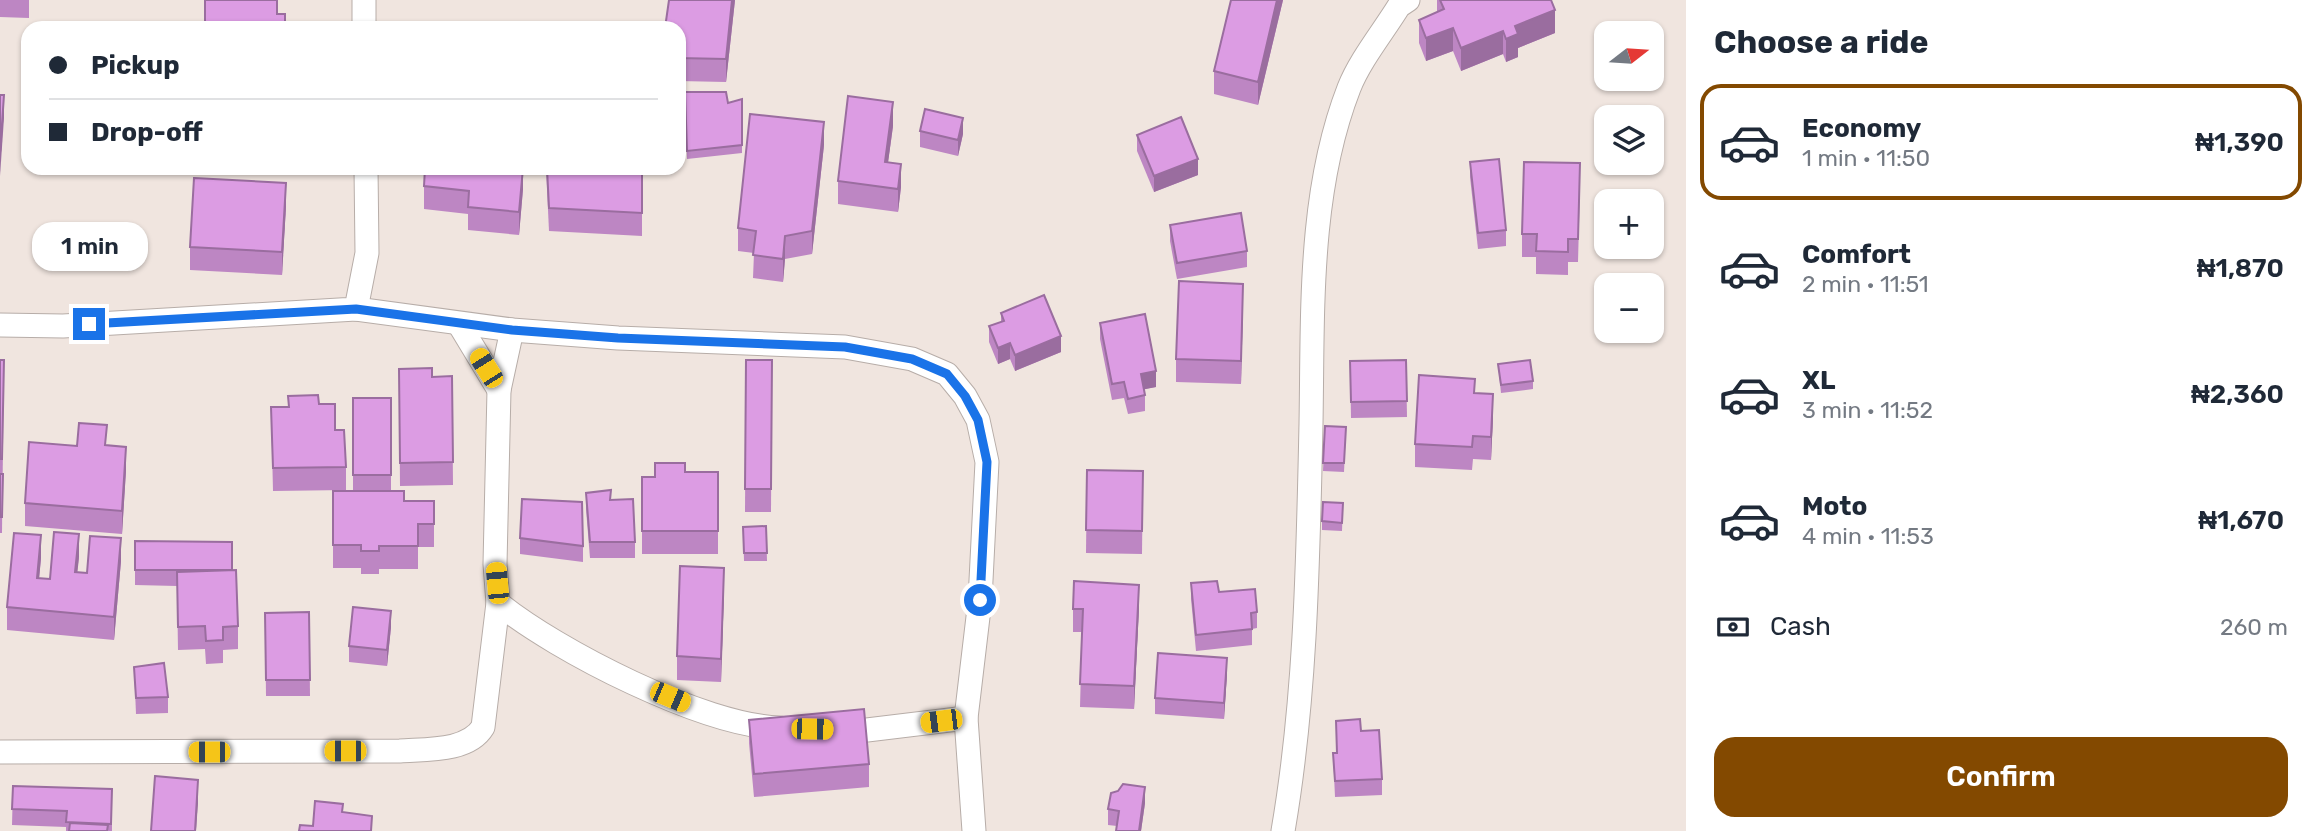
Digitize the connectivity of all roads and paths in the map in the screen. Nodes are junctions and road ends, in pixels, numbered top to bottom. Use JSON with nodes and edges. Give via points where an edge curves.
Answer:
{"nodes":[{"id":1,"x":364,"y":0,"type":"edge"},
{"id":2,"x":1408,"y":0,"type":"edge"},
{"id":3,"x":363,"y":21,"type":"edge"},
{"id":4,"x":366,"y":175,"type":"edge"},
{"id":5,"x":356,"y":309,"type":"junction"},
{"id":6,"x":459,"y":324,"type":"junction"},
{"id":7,"x":0,"y":325,"type":"edge"},
{"id":8,"x":512,"y":330,"type":"junction"},
{"id":9,"x":499,"y":390,"type":"junction"},
{"id":10,"x":498,"y":603,"type":"junction"},
{"id":11,"x":966,"y":718,"type":"junction"},
{"id":12,"x":0,"y":752,"type":"edge"},
{"id":13,"x":974,"y":831,"type":"edge"},
{"id":14,"x":1283,"y":831,"type":"edge"}],
"edges":[{"from":1,"to":3,"type":"street"},
{"from":2,"to":14,"type":"street","via":[[1399,6],[1350,86],[1321,194],[1308,565],[1293,776]]},
{"from":4,"to":5,"type":"street","via":[[367,253]]},
{"from":5,"to":6,"type":"street"},
{"from":5,"to":7,"type":"street","via":[[63,326]]},
{"from":6,"to":8,"type":"street"},
{"from":6,"to":9,"type":"street"},
{"from":8,"to":9,"type":"street"},
{"from":8,"to":11,"type":"street","via":[[845,347],[912,359],[947,374],[978,420],[987,462],[980,600]]},
{"from":9,"to":10,"type":"street"},
{"from":10,"to":11,"type":"street","via":[[534,631],[626,678],[713,716],[756,728],[867,730]]},
{"from":10,"to":12,"type":"street","via":[[483,727],[456,746],[400,751]]},
{"from":11,"to":13,"type":"street"}]}
